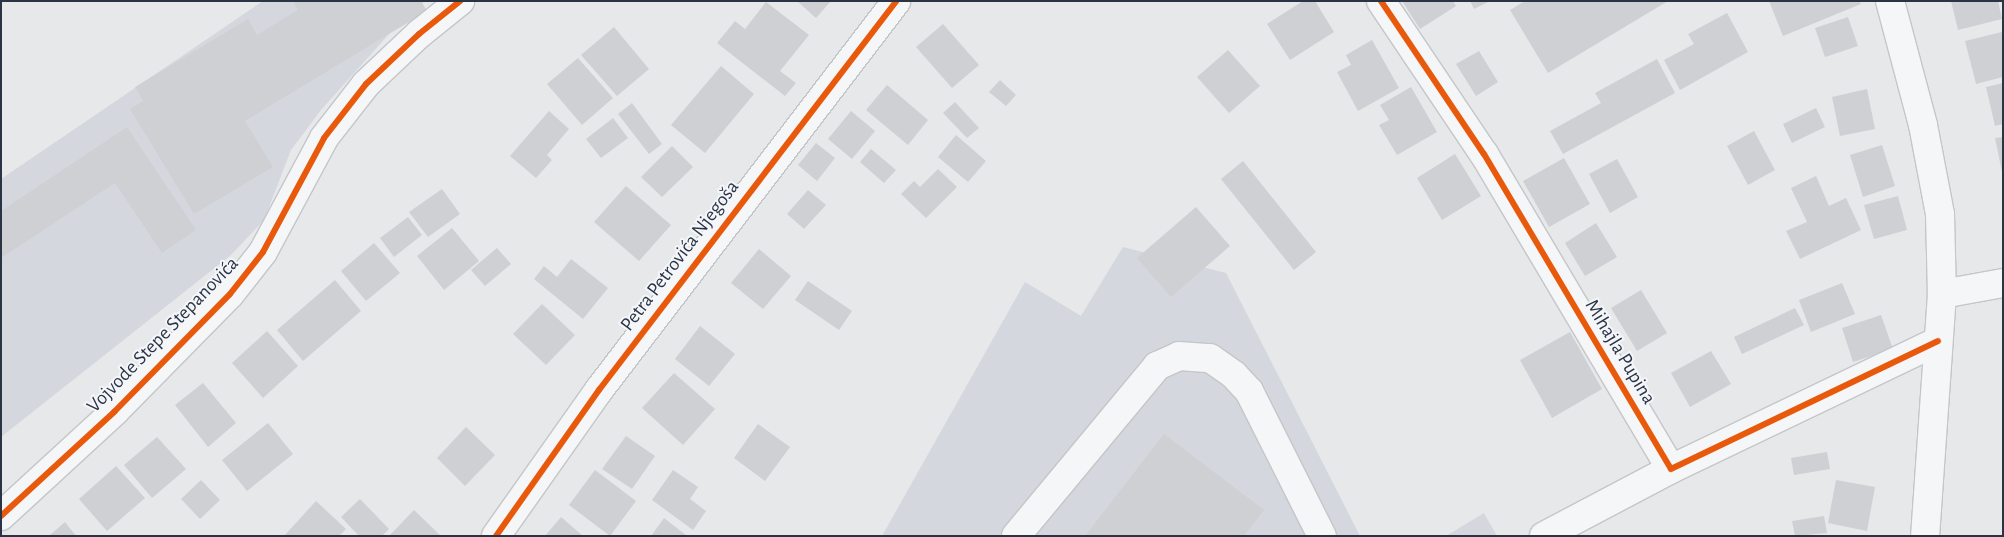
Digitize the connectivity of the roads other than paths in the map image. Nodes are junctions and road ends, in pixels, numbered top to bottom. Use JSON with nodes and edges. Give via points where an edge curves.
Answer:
{"nodes":[{"id":1,"x":460,"y":1,"type":"edge"},
{"id":2,"x":896,"y":1,"type":"edge"},
{"id":3,"x":1381,"y":1,"type":"edge"},
{"id":4,"x":1890,"y":1,"type":"edge"},
{"id":5,"x":2003,"y":283,"type":"edge"},
{"id":6,"x":1942,"y":294,"type":"junction"},
{"id":7,"x":1938,"y":341,"type":"junction"},
{"id":8,"x":1671,"y":469,"type":"junction"},
{"id":9,"x":1,"y":516,"type":"edge"},
{"id":10,"x":1314,"y":533,"type":"edge"},
{"id":11,"x":496,"y":536,"type":"edge"},
{"id":12,"x":1016,"y":536,"type":"edge"},
{"id":13,"x":1544,"y":536,"type":"edge"},
{"id":14,"x":1925,"y":536,"type":"edge"}],
"edges":[{"from":1,"to":9,"type":"street","name":"Vojvode Stepe Stepanovića","via":[[366,84],[324,138],[263,252],[230,294],[114,412]]},
{"from":2,"to":11,"type":"street","name":"Petra Petrovića Njegoša","via":[[599,390]]},
{"from":3,"to":8,"type":"street","name":"Mihajla Pupina","via":[[1484,154]]},
{"from":4,"to":6,"type":"street","via":[[1924,125],[1934,180],[1940,214]]},
{"from":5,"to":6,"type":"street"},
{"from":6,"to":7,"type":"street"},
{"from":7,"to":8,"type":"street"},
{"from":7,"to":14,"type":"street"},
{"from":8,"to":13,"type":"street"},
{"from":10,"to":12,"type":"street","via":[[1249,391],[1234,375],[1210,358],[1179,356],[1157,366]]}]}
